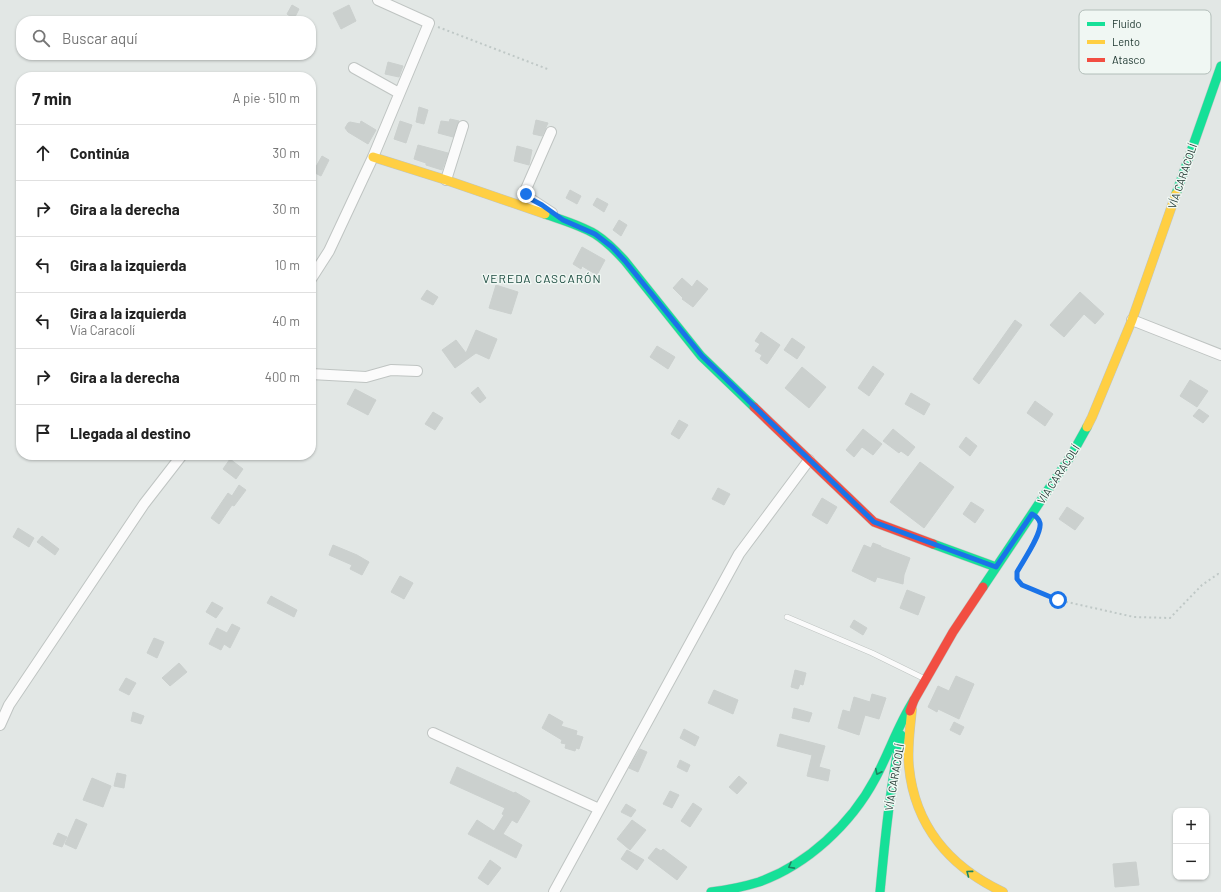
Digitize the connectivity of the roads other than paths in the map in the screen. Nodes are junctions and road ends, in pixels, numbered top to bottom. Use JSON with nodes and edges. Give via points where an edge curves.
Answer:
{"nodes":[{"id":1,"x":378,"y":0,"type":"edge"},
{"id":2,"x":1221,"y":66,"type":"edge"},
{"id":3,"x":354,"y":68,"type":"dead end"},
{"id":4,"x":400,"y":93,"type":"junction"},
{"id":5,"x":463,"y":126,"type":"dead end"},
{"id":6,"x":551,"y":132,"type":"dead end"},
{"id":7,"x":373,"y":157,"type":"junction"},
{"id":8,"x":446,"y":180,"type":"junction"},
{"id":9,"x":563,"y":220,"type":"junction"},
{"id":10,"x":316,"y":271,"type":"edge"},
{"id":11,"x":1132,"y":320,"type":"junction"},
{"id":12,"x":1221,"y":355,"type":"edge"},
{"id":13,"x":418,"y":371,"type":"dead end"},
{"id":14,"x":316,"y":374,"type":"edge"},
{"id":15,"x":178,"y":460,"type":"edge"},
{"id":16,"x":809,"y":460,"type":"junction"},
{"id":17,"x":996,"y":567,"type":"junction"},
{"id":18,"x":787,"y":617,"type":"dead end"},
{"id":19,"x":926,"y":679,"type":"junction"},
{"id":20,"x":914,"y":700,"type":"junction"},
{"id":21,"x":0,"y":725,"type":"edge"},
{"id":22,"x":433,"y":733,"type":"dead end"},
{"id":23,"x":599,"y":809,"type":"junction"},
{"id":24,"x":554,"y":892,"type":"edge"},
{"id":25,"x":711,"y":892,"type":"edge"},
{"id":26,"x":880,"y":892,"type":"edge"},
{"id":27,"x":1003,"y":892,"type":"edge"}],
"edges":[{"from":1,"to":4,"type":"street","via":[[430,23]]},
{"from":2,"to":11,"type":"main road","name":"VÍA CARACOLÍ"},
{"from":3,"to":4,"type":"street"},
{"from":4,"to":7,"type":"street"},
{"from":5,"to":8,"type":"street"},
{"from":6,"to":9,"type":"street","via":[[526,194]]},
{"from":7,"to":8,"type":"main road"},
{"from":7,"to":10,"type":"street","via":[[329,251]]},
{"from":8,"to":9,"type":"main road"},
{"from":9,"to":16,"type":"main road","via":[[595,234],[612,247],[702,356]]},
{"from":11,"to":12,"type":"street"},
{"from":11,"to":17,"type":"main road","name":"VÍA CARACOLÍ","via":[[1092,417],[1072,454]]},
{"from":13,"to":14,"type":"street","via":[[392,370],[366,377]]},
{"from":15,"to":21,"type":"street","via":[[144,504],[9,705]]},
{"from":16,"to":17,"type":"main road","via":[[874,522]]},
{"from":16,"to":23,"type":"street","via":[[739,554]]},
{"from":17,"to":19,"type":"main road","name":"VÍA CARACOLÍ","via":[[953,632]]},
{"from":18,"to":19,"type":"lane"},
{"from":19,"to":20,"type":"main road","name":"VÍA CARACOLÍ"},
{"from":20,"to":25,"type":"main road","one_way":true,"via":[[898,727],[872,786],[856,810],[837,831],[818,848],[773,876],[747,885]]},
{"from":20,"to":26,"type":"main road","name":"VÍA CARACOLÍ","via":[[895,762]]},
{"from":27,"to":20,"type":"main road","one_way":true,"via":[[977,879],[959,866],[930,831],[920,811],[909,768],[908,745]]},
{"from":22,"to":23,"type":"street"},
{"from":23,"to":24,"type":"street"}]}
